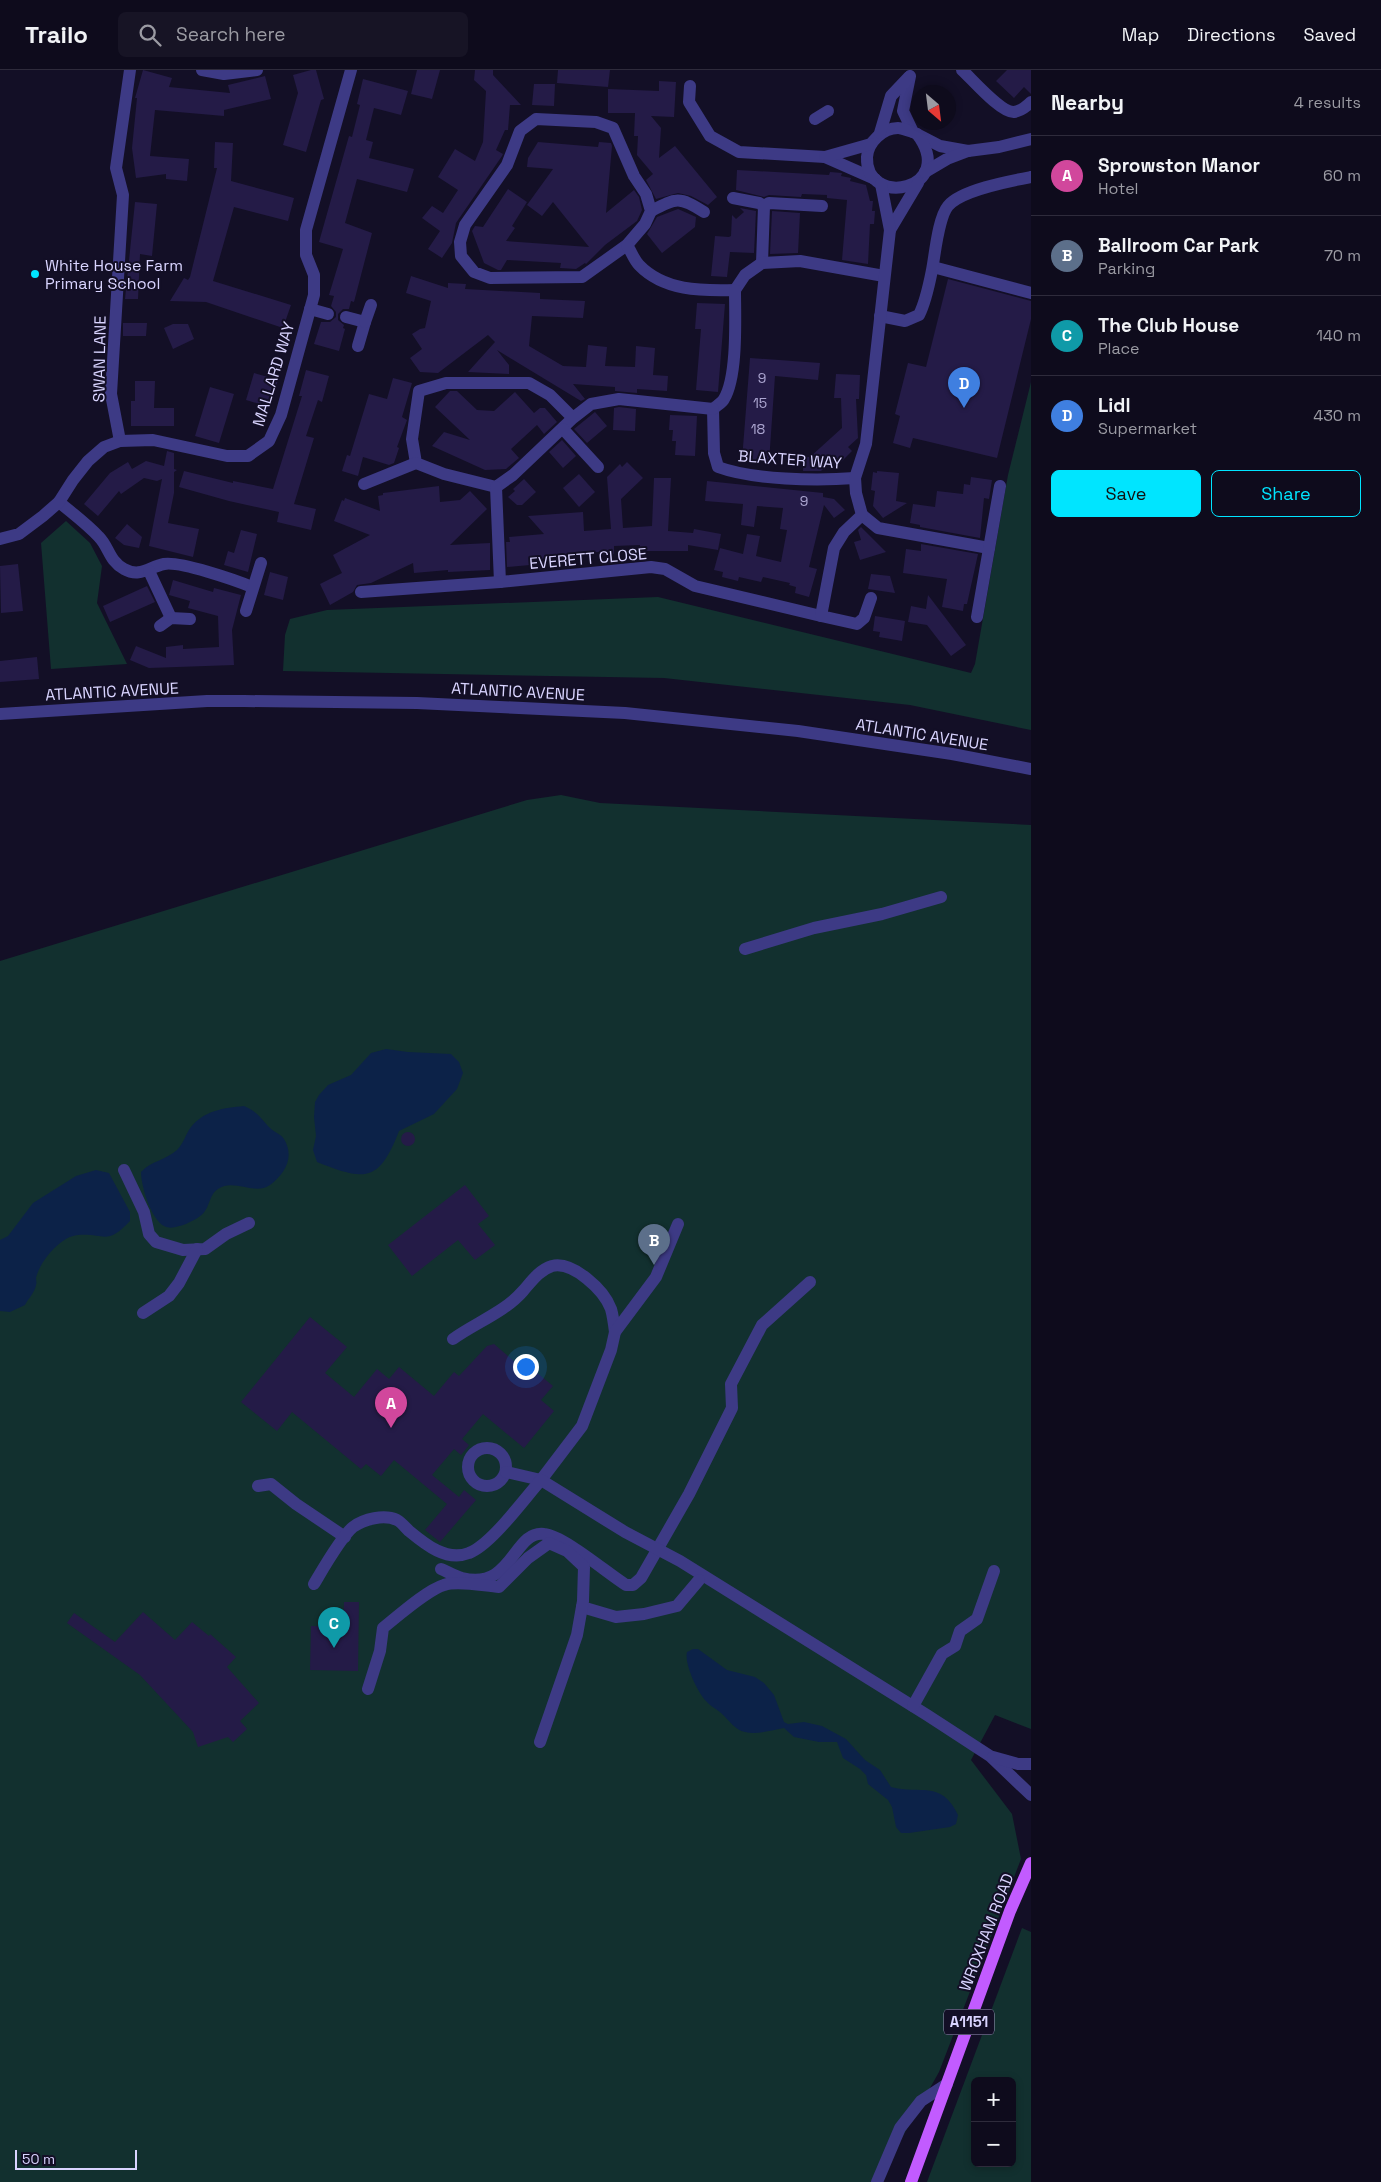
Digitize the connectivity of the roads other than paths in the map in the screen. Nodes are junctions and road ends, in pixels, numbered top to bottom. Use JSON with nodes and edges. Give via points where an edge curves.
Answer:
{"nodes":[{"id":1,"x":130,"y":70,"type":"edge"},
{"id":2,"x":202,"y":70,"type":"edge"},
{"id":3,"x":257,"y":70,"type":"edge"},
{"id":4,"x":351,"y":70,"type":"edge"},
{"id":5,"x":962,"y":70,"type":"edge"},
{"id":6,"x":912,"y":73,"type":"edge"},
{"id":7,"x":690,"y":86,"type":"dead end"},
{"id":8,"x":1031,"y":102,"type":"edge"},
{"id":9,"x":828,"y":111,"type":"dead end"},
{"id":10,"x":816,"y":119,"type":"dead end"},
{"id":11,"x":880,"y":133,"type":"junction"},
{"id":12,"x":915,"y":133,"type":"junction"},
{"id":13,"x":1031,"y":139,"type":"edge"},
{"id":14,"x":870,"y":144,"type":"junction"},
{"id":15,"x":968,"y":151,"type":"junction"},
{"id":16,"x":825,"y":157,"type":"junction"},
{"id":17,"x":922,"y":176,"type":"junction"},
{"id":18,"x":1031,"y":177,"type":"edge"},
{"id":19,"x":878,"y":182,"type":"junction"},
{"id":20,"x":733,"y":198,"type":"dead end"},
{"id":21,"x":764,"y":206,"type":"junction"},
{"id":22,"x":822,"y":206,"type":"dead end"},
{"id":23,"x":651,"y":211,"type":"junction"},
{"id":24,"x":704,"y":212,"type":"dead end"},
{"id":25,"x":890,"y":230,"type":"junction"},
{"id":26,"x":627,"y":245,"type":"junction"},
{"id":27,"x":762,"y":264,"type":"junction"},
{"id":28,"x":933,"y":267,"type":"junction"},
{"id":29,"x":884,"y":276,"type":"junction"},
{"id":30,"x":735,"y":290,"type":"junction"},
{"id":31,"x":1031,"y":293,"type":"edge"},
{"id":32,"x":371,"y":305,"type":"dead end"},
{"id":33,"x":310,"y":309,"type":"junction"},
{"id":34,"x":328,"y":314,"type":"dead end"},
{"id":35,"x":880,"y":316,"type":"junction"},
{"id":36,"x":346,"y":318,"type":"dead end"},
{"id":37,"x":365,"y":322,"type":"junction"},
{"id":38,"x":358,"y":346,"type":"dead end"},
{"id":39,"x":713,"y":410,"type":"junction"},
{"id":40,"x":573,"y":418,"type":"junction"},
{"id":41,"x":562,"y":429,"type":"junction"},
{"id":42,"x":120,"y":441,"type":"junction"},
{"id":43,"x":416,"y":463,"type":"junction"},
{"id":44,"x":598,"y":467,"type":"dead end"},
{"id":45,"x":855,"y":478,"type":"junction"},
{"id":46,"x":364,"y":484,"type":"dead end"},
{"id":47,"x":1000,"y":486,"type":"dead end"},
{"id":48,"x":496,"y":487,"type":"junction"},
{"id":49,"x":59,"y":502,"type":"junction"},
{"id":50,"x":862,"y":515,"type":"junction"},
{"id":51,"x":0,"y":539,"type":"edge"},
{"id":52,"x":989,"y":548,"type":"junction"},
{"id":53,"x":261,"y":563,"type":"dead end"},
{"id":54,"x":149,"y":571,"type":"junction"},
{"id":55,"x":500,"y":582,"type":"junction"},
{"id":56,"x":252,"y":586,"type":"junction"},
{"id":57,"x":361,"y":592,"type":"dead end"},
{"id":58,"x":871,"y":598,"type":"dead end"},
{"id":59,"x":246,"y":611,"type":"dead end"},
{"id":60,"x":821,"y":616,"type":"junction"},
{"id":61,"x":977,"y":617,"type":"dead end"},
{"id":62,"x":171,"y":618,"type":"junction"},
{"id":63,"x":190,"y":619,"type":"dead end"},
{"id":64,"x":160,"y":626,"type":"dead end"},
{"id":65,"x":0,"y":714,"type":"edge"},
{"id":66,"x":1031,"y":769,"type":"edge"},
{"id":67,"x":941,"y":897,"type":"dead end"},
{"id":68,"x":745,"y":949,"type":"dead end"},
{"id":69,"x":124,"y":1170,"type":"dead end"},
{"id":70,"x":249,"y":1223,"type":"dead end"},
{"id":71,"x":678,"y":1224,"type":"dead end"},
{"id":72,"x":196,"y":1249,"type":"junction"},
{"id":73,"x":810,"y":1282,"type":"dead end"},
{"id":74,"x":143,"y":1313,"type":"dead end"},
{"id":75,"x":615,"y":1332,"type":"junction"},
{"id":76,"x":453,"y":1339,"type":"dead end"},
{"id":77,"x":506,"y":1472,"type":"dead end"},
{"id":78,"x":541,"y":1480,"type":"junction"},
{"id":79,"x":258,"y":1486,"type":"dead end"},
{"id":80,"x":345,"y":1537,"type":"junction"},
{"id":81,"x":657,"y":1551,"type":"junction"},
{"id":82,"x":441,"y":1569,"type":"dead end"},
{"id":83,"x":994,"y":1571,"type":"dead end"},
{"id":84,"x":699,"y":1580,"type":"dead end"},
{"id":85,"x":314,"y":1584,"type":"dead end"},
{"id":86,"x":582,"y":1607,"type":"junction"},
{"id":87,"x":368,"y":1689,"type":"dead end"},
{"id":88,"x":913,"y":1706,"type":"junction"},
{"id":89,"x":540,"y":1742,"type":"dead end"},
{"id":90,"x":990,"y":1756,"type":"junction"},
{"id":91,"x":1031,"y":1764,"type":"edge"},
{"id":92,"x":1031,"y":1795,"type":"edge"},
{"id":93,"x":1031,"y":1862,"type":"edge"},
{"id":94,"x":947,"y":2084,"type":"junction"},
{"id":95,"x":877,"y":2182,"type":"edge"},
{"id":96,"x":911,"y":2182,"type":"edge"}],
"edges":[{"from":1,"to":42,"type":"street","name":"SWAN LANE","via":[[116,168],[123,195],[111,394]]},
{"from":2,"to":3,"type":"street","via":[[224,74]]},
{"from":4,"to":33,"type":"street","name":"MALLARD WAY","via":[[306,230],[306,255],[314,275]]},
{"from":5,"to":8,"type":"street","via":[[1004,109],[1014,112]]},
{"from":6,"to":11,"type":"street","via":[[891,96]]},
{"from":6,"to":12,"type":"street","via":[[904,111]]},
{"from":7,"to":16,"type":"street","via":[[689,102],[710,136],[739,152]]},
{"from":9,"to":10,"type":"street"},
{"from":11,"to":12,"type":"street","via":[[897,128]]},
{"from":11,"to":14,"type":"street"},
{"from":12,"to":15,"type":"street","via":[[940,146]]},
{"from":12,"to":17,"type":"street","via":[[925,146],[928,158]]},
{"from":13,"to":15,"type":"street","via":[[999,148]]},
{"from":14,"to":16,"type":"street"},
{"from":14,"to":19,"type":"street","via":[[869,170]]},
{"from":15,"to":17,"type":"street","via":[[947,159]]},
{"from":16,"to":19,"type":"street"},
{"from":17,"to":19,"type":"street","via":[[905,188],[888,188]]},
{"from":17,"to":25,"type":"street","name":"BLAXTER WAY"},
{"from":18,"to":28,"type":"street","via":[[985,188],[956,199],[948,206]]},
{"from":19,"to":25,"type":"street","name":"BLAXTER WAY"},
{"from":20,"to":21,"type":"street"},
{"from":21,"to":22,"type":"street","via":[[769,203]]},
{"from":21,"to":27,"type":"street"},
{"from":23,"to":24,"type":"street","via":[[673,200],[684,201]]},
{"from":23,"to":26,"type":"street","via":[[645,224]]},
{"from":23,"to":26,"type":"street","via":[[646,194],[634,176],[613,128],[596,122],[536,119],[520,131],[507,165],[465,226],[460,242],[461,256],[474,272],[490,278],[582,277]]},
{"from":25,"to":29,"type":"street","name":"BLAXTER WAY"},
{"from":26,"to":30,"type":"street","via":[[639,265],[663,283],[685,288]]},
{"from":27,"to":29,"type":"street","via":[[800,261]]},
{"from":27,"to":30,"type":"street","via":[[745,275]]},
{"from":28,"to":31,"type":"street"},
{"from":28,"to":35,"type":"street","via":[[919,315],[905,321]]},
{"from":29,"to":35,"type":"street","name":"BLAXTER WAY"},
{"from":30,"to":39,"type":"street","via":[[731,377],[724,398]]},
{"from":32,"to":37,"type":"street"},
{"from":33,"to":34,"type":"street"},
{"from":33,"to":42,"type":"street","name":"MALLARD WAY","via":[[280,415],[269,442],[248,456],[227,456],[153,440]]},
{"from":35,"to":45,"type":"street","name":"BLAXTER WAY","via":[[866,444]]},
{"from":36,"to":37,"type":"street"},
{"from":37,"to":38,"type":"street"},
{"from":39,"to":40,"type":"street","via":[[619,399],[591,404]]},
{"from":39,"to":45,"type":"street","name":"BLAXTER WAY","via":[[714,453],[718,467],[735,473],[816,480]]},
{"from":40,"to":41,"type":"street"},
{"from":40,"to":43,"type":"street","via":[[550,395],[529,383],[446,384],[419,391],[412,439]]},
{"from":41,"to":44,"type":"street"},
{"from":41,"to":48,"type":"street"},
{"from":42,"to":49,"type":"street","name":"MALLARD WAY","via":[[104,447],[88,462]]},
{"from":43,"to":46,"type":"street"},
{"from":43,"to":48,"type":"street"},
{"from":45,"to":50,"type":"street"},
{"from":47,"to":52,"type":"street"},
{"from":48,"to":55,"type":"street"},
{"from":49,"to":51,"type":"street","name":"MALLARD WAY","via":[[19,534]]},
{"from":49,"to":54,"type":"street","via":[[101,538],[110,557],[125,570],[141,574]]},
{"from":50,"to":52,"type":"street","via":[[878,528]]},
{"from":50,"to":60,"type":"street","via":[[844,532],[834,548]]},
{"from":52,"to":61,"type":"street"},
{"from":53,"to":56,"type":"street"},
{"from":54,"to":56,"type":"street","via":[[164,564],[176,565],[229,577]]},
{"from":54,"to":62,"type":"street"},
{"from":55,"to":57,"type":"street","name":"EVERETT CLOSE"},
{"from":55,"to":60,"type":"street","name":"EVERETT CLOSE","via":[[651,567],[665,569],[695,586]]},
{"from":56,"to":59,"type":"street"},
{"from":58,"to":60,"type":"street","name":"EVERETT CLOSE","via":[[864,618],[858,624]]},
{"from":62,"to":63,"type":"street"},
{"from":62,"to":64,"type":"street"},
{"from":65,"to":66,"type":"street","name":"ATLANTIC AVENUE","via":[[207,701],[417,703],[625,713],[798,731]]},
{"from":67,"to":68,"type":"street","via":[[882,914],[814,928]]},
{"from":69,"to":72,"type":"street","via":[[144,1212],[149,1234],[156,1242],[182,1250]]},
{"from":70,"to":72,"type":"street","via":[[205,1249]]},
{"from":71,"to":75,"type":"street","via":[[656,1277]]},
{"from":72,"to":74,"type":"street","via":[[169,1296]]},
{"from":73,"to":81,"type":"street","via":[[762,1325],[731,1384],[732,1408]]},
{"from":75,"to":76,"type":"street","via":[[611,1309],[601,1291],[568,1266],[552,1266],[537,1275],[499,1310]]},
{"from":75,"to":78,"type":"street","via":[[582,1426]]},
{"from":77,"to":78,"type":"street"},
{"from":78,"to":80,"type":"street","via":[[482,1547],[468,1554],[440,1553],[396,1520],[365,1520]]},
{"from":78,"to":81,"type":"street"},
{"from":79,"to":80,"type":"street","via":[[271,1484]]},
{"from":80,"to":85,"type":"street"},
{"from":81,"to":82,"type":"street","via":[[633,1585],[626,1585],[572,1548],[545,1534],[533,1534],[509,1564],[494,1576],[481,1580],[462,1578]]},
{"from":81,"to":88,"type":"street","via":[[680,1561]]},
{"from":83,"to":88,"type":"street","via":[[977,1619],[960,1631],[955,1646],[942,1654]]},
{"from":84,"to":86,"type":"street","via":[[677,1606],[644,1614],[616,1617]]},
{"from":86,"to":87,"type":"street","via":[[584,1567],[567,1551],[549,1544],[528,1558],[499,1587],[444,1584],[383,1628],[380,1651]]},
{"from":86,"to":89,"type":"street","via":[[577,1635]]},
{"from":88,"to":90,"type":"street"},
{"from":90,"to":91,"type":"street"},
{"from":90,"to":92,"type":"street"},
{"from":93,"to":94,"type":"main road","name":"WROXHAM ROAD","number":"A1151"},
{"from":94,"to":95,"type":"street","via":[[921,2101],[900,2128]]},
{"from":94,"to":96,"type":"main road","name":"WROXHAM ROAD","number":"A1151"}]}
